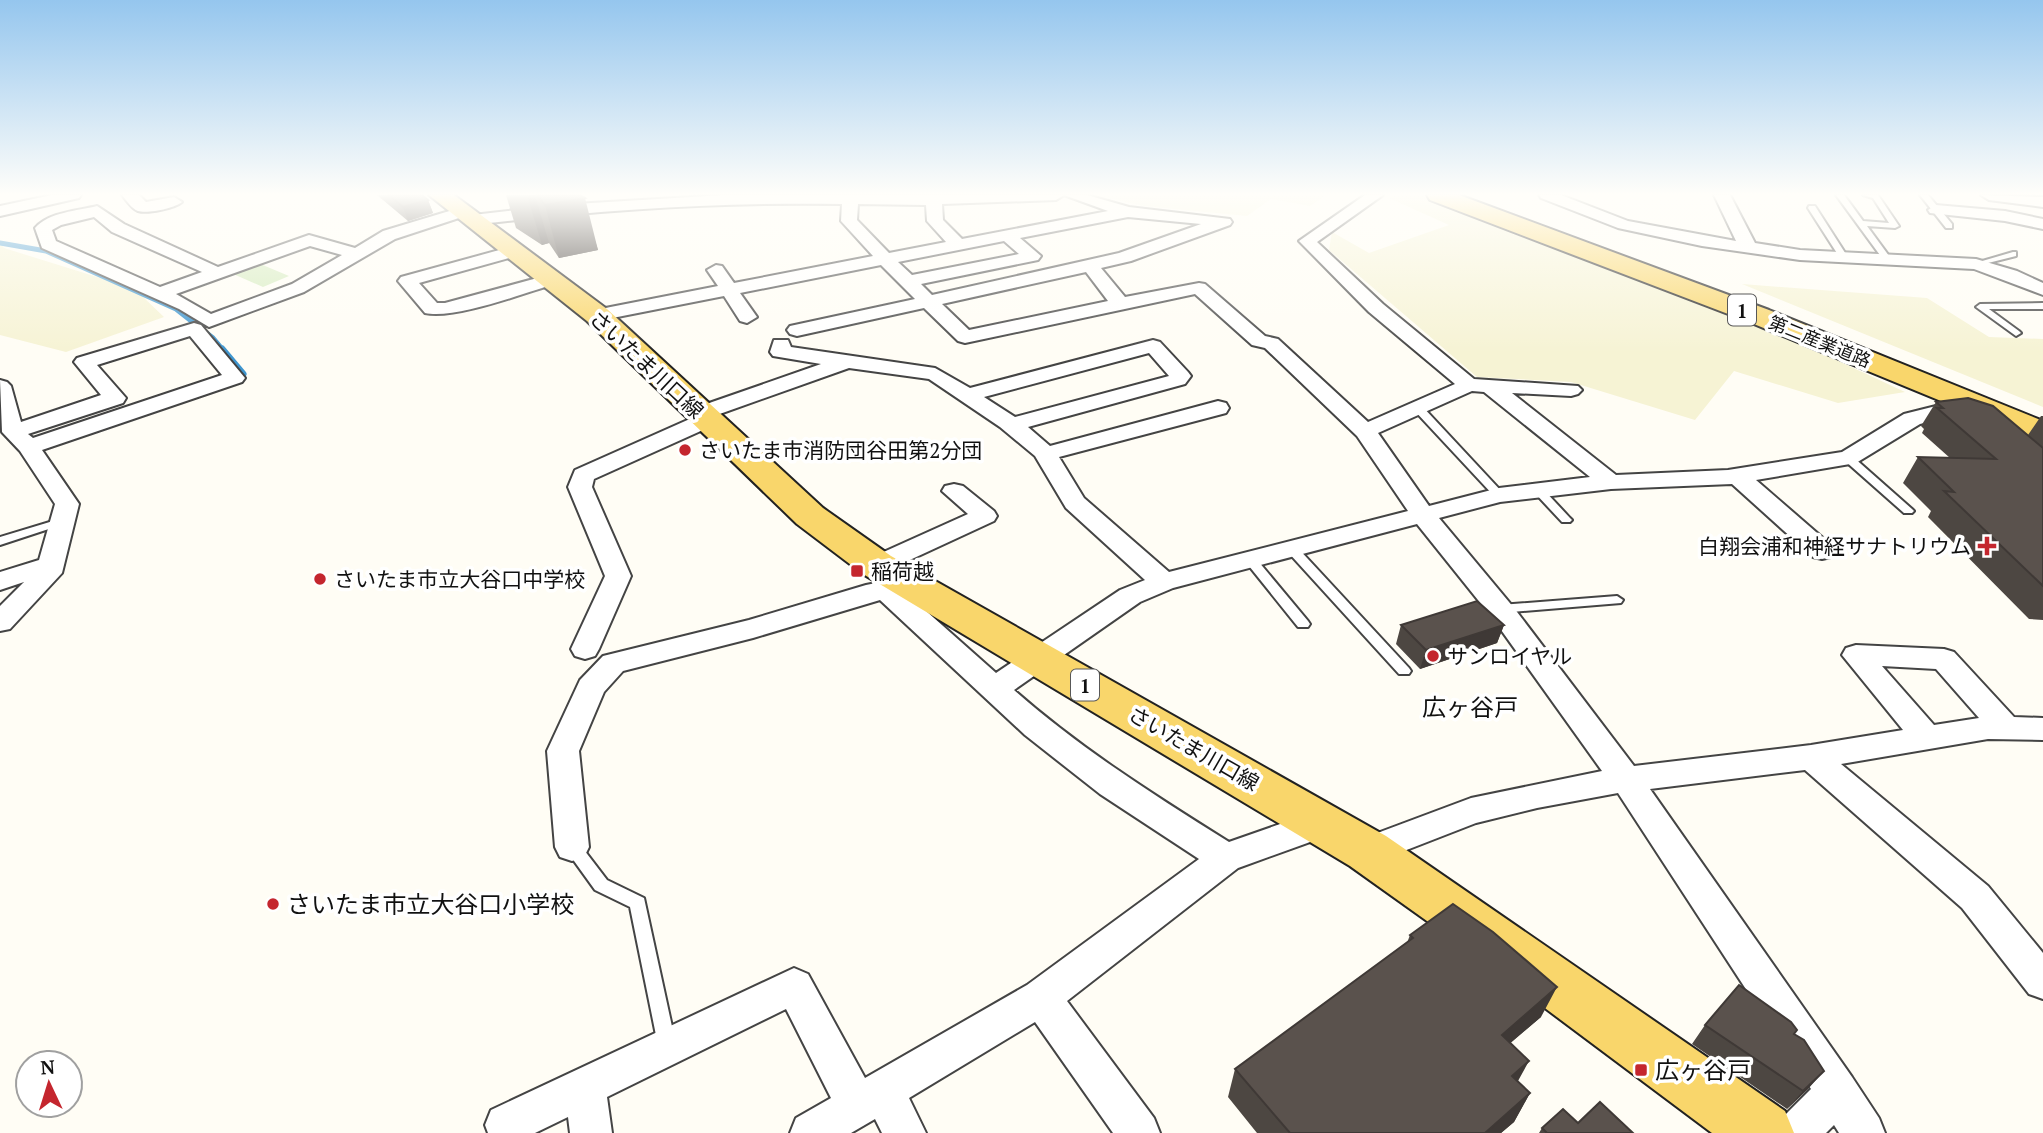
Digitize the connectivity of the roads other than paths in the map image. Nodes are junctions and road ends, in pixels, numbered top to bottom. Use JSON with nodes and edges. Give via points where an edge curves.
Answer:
{"nodes":[{"id":1,"x":59,"y":248,"type":"edge"},
{"id":2,"x":162,"y":248,"type":"edge"},
{"id":3,"x":287,"y":248,"type":"edge"},
{"id":4,"x":336,"y":248,"type":"edge"},
{"id":5,"x":367,"y":248,"type":"edge"},
{"id":6,"x":510,"y":248,"type":"edge"},
{"id":7,"x":875,"y":248,"type":"edge"},
{"id":8,"x":943,"y":248,"type":"edge"},
{"id":9,"x":1022,"y":248,"type":"edge"},
{"id":10,"x":1145,"y":248,"type":"edge"},
{"id":11,"x":1314,"y":248,"type":"edge"},
{"id":12,"x":1578,"y":248,"type":"edge"},
{"id":13,"x":1610,"y":248,"type":"edge"},
{"id":14,"x":1743,"y":248,"type":"edge"},
{"id":15,"x":1838,"y":248,"type":"edge"},
{"id":16,"x":1879,"y":248,"type":"edge"},
{"id":17,"x":1749,"y":249,"type":"joint"},
{"id":18,"x":514,"y":251,"type":"junction"},
{"id":19,"x":357,"y":254,"type":"junction"},
{"id":20,"x":2013,"y":254,"type":"dead end"},
{"id":21,"x":886,"y":259,"type":"junction"},
{"id":22,"x":1845,"y":259,"type":"junction"},
{"id":23,"x":1888,"y":260,"type":"junction"},
{"id":24,"x":1976,"y":264,"type":"junction"},
{"id":25,"x":1090,"y":266,"type":"junction"},
{"id":26,"x":716,"y":270,"type":"dead end"},
{"id":27,"x":218,"y":273,"type":"junction"},
{"id":28,"x":552,"y":279,"type":"junction"},
{"id":29,"x":906,"y":282,"type":"junction"},
{"id":30,"x":731,"y":290,"type":"junction"},
{"id":31,"x":2043,"y":290,"type":"edge"},
{"id":32,"x":161,"y":293,"type":"junction"},
{"id":33,"x":926,"y":301,"type":"junction"},
{"id":34,"x":1119,"y":304,"type":"junction"},
{"id":35,"x":2043,"y":306,"type":"edge"},
{"id":36,"x":597,"y":315,"type":"junction"},
{"id":37,"x":747,"y":317,"type":"dead end"},
{"id":38,"x":2016,"y":333,"type":"dead end"},
{"id":39,"x":847,"y":361,"type":"junction"},
{"id":40,"x":1479,"y":385,"type":"junction"},
{"id":41,"x":0,"y":386,"type":"edge"},
{"id":42,"x":1571,"y":390,"type":"dead end"},
{"id":43,"x":967,"y":395,"type":"junction"},
{"id":44,"x":1417,"y":407,"type":"junction"},
{"id":45,"x":1218,"y":408,"type":"dead end"},
{"id":46,"x":703,"y":417,"type":"junction"},
{"id":47,"x":2043,"y":417,"type":"edge"},
{"id":48,"x":1011,"y":425,"type":"junction"},
{"id":49,"x":12,"y":427,"type":"edge"},
{"id":50,"x":1365,"y":431,"type":"junction"},
{"id":51,"x":2043,"y":433,"type":"edge"},
{"id":52,"x":2005,"y":441,"type":"edge"},
{"id":53,"x":1045,"y":454,"type":"junction"},
{"id":54,"x":1848,"y":458,"type":"junction"},
{"id":55,"x":1737,"y":475,"type":"junction"},
{"id":56,"x":1611,"y":482,"type":"junction"},
{"id":57,"x":1538,"y":490,"type":"junction"},
{"id":58,"x":954,"y":491,"type":"dead end"},
{"id":59,"x":1499,"y":495,"type":"junction"},
{"id":60,"x":1908,"y":511,"type":"dead end"},
{"id":61,"x":1422,"y":514,"type":"junction"},
{"id":62,"x":1566,"y":520,"type":"dead end"},
{"id":63,"x":63,"y":521,"type":"junction"},
{"id":64,"x":0,"y":541,"type":"edge"},
{"id":65,"x":1291,"y":548,"type":"junction"},
{"id":66,"x":1822,"y":551,"type":"dead end"},
{"id":67,"x":1249,"y":558,"type":"junction"},
{"id":68,"x":51,"y":565,"type":"junction"},
{"id":69,"x":891,"y":580,"type":"junction"},
{"id":70,"x":0,"y":581,"type":"edge"},
{"id":71,"x":1164,"y":582,"type":"junction"},
{"id":72,"x":1617,"y":600,"type":"dead end"},
{"id":73,"x":1500,"y":609,"type":"junction"},
{"id":74,"x":0,"y":622,"type":"edge"},
{"id":75,"x":1303,"y":624,"type":"dead end"},
{"id":76,"x":585,"y":649,"type":"dead end"},
{"id":77,"x":1039,"y":658,"type":"junction"},
{"id":78,"x":1404,"y":671,"type":"dead end"},
{"id":79,"x":994,"y":689,"type":"junction"},
{"id":80,"x":2006,"y":728,"type":"junction"},
{"id":81,"x":2043,"y":729,"type":"edge"},
{"id":82,"x":1927,"y":738,"type":"junction"},
{"id":83,"x":1811,"y":757,"type":"junction"},
{"id":84,"x":1626,"y":779,"type":"junction"},
{"id":85,"x":1323,"y":823,"type":"junction"},
{"id":86,"x":572,"y":847,"type":"joint"},
{"id":87,"x":1368,"y":851,"type":"junction"},
{"id":88,"x":1226,"y":859,"type":"junction"},
{"id":89,"x":2036,"y":964,"type":"edge"},
{"id":90,"x":1041,"y":998,"type":"junction"},
{"id":91,"x":667,"y":1047,"type":"junction"},
{"id":92,"x":585,"y":1087,"type":"junction"},
{"id":93,"x":1838,"y":1092,"type":"junction"},
{"id":94,"x":870,"y":1098,"type":"junction"},
{"id":95,"x":506,"y":1125,"type":"dead end"},
{"id":96,"x":592,"y":1133,"type":"edge"},
{"id":97,"x":811,"y":1133,"type":"edge"},
{"id":98,"x":905,"y":1133,"type":"edge"},
{"id":99,"x":1139,"y":1133,"type":"edge"},
{"id":100,"x":1763,"y":1133,"type":"edge"},
{"id":101,"x":1797,"y":1133,"type":"edge"},
{"id":102,"x":1864,"y":1133,"type":"edge"}],
"edges":[{"from":1,"to":32,"type":"street"},
{"from":2,"to":27,"type":"street"},
{"from":3,"to":27,"type":"street"},
{"from":4,"to":19,"type":"street"},
{"from":5,"to":19,"type":"street"},
{"from":6,"to":18,"type":"main road","name":"さいたま川口線","number":"1"},
{"from":7,"to":21,"type":"street"},
{"from":8,"to":21,"type":"street"},
{"from":9,"to":29,"type":"street","via":[[1032,256]]},
{"from":10,"to":25,"type":"street"},
{"from":11,"to":40,"type":"street","via":[[1376,308]]},
{"from":12,"to":51,"type":"main road","name":"第二産業道路","number":"1","via":[[1771,321]]},
{"from":13,"to":47,"type":"main road","name":"第二産業道路","number":"1"},
{"from":14,"to":17,"type":"street"},
{"from":15,"to":22,"type":"lane"},
{"from":16,"to":23,"type":"lane"},
{"from":17,"to":22,"type":"street"},
{"from":18,"to":28,"type":"main road","name":"さいたま川口線","number":"1"},
{"from":18,"to":28,"type":"street","via":[[407,281],[432,309],[446,309]]},
{"from":19,"to":32,"type":"street","via":[[298,288],[209,321]]},
{"from":20,"to":24,"type":"lane"},
{"from":21,"to":29,"type":"street"},
{"from":21,"to":30,"type":"street"},
{"from":22,"to":23,"type":"street"},
{"from":23,"to":24,"type":"street"},
{"from":24,"to":31,"type":"street"},
{"from":25,"to":33,"type":"street"},
{"from":25,"to":34,"type":"street"},
{"from":26,"to":30,"type":"street"},
{"from":27,"to":32,"type":"street"},
{"from":28,"to":36,"type":"main road","name":"さいたま川口線","number":"1"},
{"from":29,"to":33,"type":"street"},
{"from":30,"to":36,"type":"street"},
{"from":30,"to":37,"type":"street"},
{"from":33,"to":34,"type":"street","via":[[965,338]]},
{"from":33,"to":39,"type":"street","via":[[789,337],[780,352]]},
{"from":34,"to":50,"type":"street","via":[[1199,288],[1259,341],[1271,343]]},
{"from":35,"to":38,"type":"lane","via":[[1980,307]]},
{"from":36,"to":46,"type":"main road","name":"さいたま川口線","number":"1"},
{"from":39,"to":43,"type":"street","via":[[935,373]]},
{"from":39,"to":46,"type":"street"},
{"from":40,"to":42,"type":"street"},
{"from":40,"to":44,"type":"street"},
{"from":40,"to":56,"type":"street"},
{"from":41,"to":49,"type":"street"},
{"from":43,"to":48,"type":"street"},
{"from":43,"to":48,"type":"street","via":[[1153,346],[1181,376]]},
{"from":44,"to":50,"type":"street"},
{"from":44,"to":59,"type":"lane"},
{"from":45,"to":53,"type":"street"},
{"from":46,"to":69,"type":"main road","name":"さいたま川口線","number":"1","via":[[810,516]]},
{"from":46,"to":76,"type":"street","via":[[583,475],[580,487],[618,576]]},
{"from":48,"to":53,"type":"street"},
{"from":49,"to":49,"type":"street","via":[[115,398],[84,362],[194,329],[235,378]]},
{"from":49,"to":63,"type":"street","via":[[67,504]]},
{"from":50,"to":61,"type":"street"},
{"from":52,"to":54,"type":"street","via":[[1987,424],[1936,413],[1912,419]]},
{"from":53,"to":71,"type":"street","via":[[1074,503]]},
{"from":54,"to":55,"type":"street"},
{"from":54,"to":60,"type":"lane"},
{"from":55,"to":56,"type":"street"},
{"from":55,"to":66,"type":"street"},
{"from":56,"to":57,"type":"street"},
{"from":57,"to":59,"type":"street"},
{"from":57,"to":62,"type":"lane"},
{"from":58,"to":69,"type":"street","via":[[985,516]]},
{"from":59,"to":61,"type":"street"},
{"from":61,"to":65,"type":"street"},
{"from":61,"to":73,"type":"street"},
{"from":63,"to":64,"type":"lane"},
{"from":63,"to":68,"type":"street"},
{"from":65,"to":67,"type":"street"},
{"from":65,"to":78,"type":"lane"},
{"from":67,"to":71,"type":"street"},
{"from":67,"to":75,"type":"lane"},
{"from":68,"to":70,"type":"street"},
{"from":68,"to":74,"type":"street","via":[[49,573]]},
{"from":69,"to":77,"type":"main road","name":"さいたま川口線","number":"1"},
{"from":69,"to":79,"type":"street"},
{"from":69,"to":86,"type":"street","via":[[753,629],[613,663],[591,687],[563,751]]},
{"from":71,"to":77,"type":"street","via":[[1130,596]]},
{"from":72,"to":73,"type":"lane"},
{"from":73,"to":84,"type":"street"},
{"from":77,"to":79,"type":"street"},
{"from":77,"to":85,"type":"main road","name":"さいたま川口線","number":"1"},
{"from":79,"to":88,"type":"street","via":[[1112,785]]},
{"from":80,"to":81,"type":"street"},
{"from":80,"to":82,"type":"street"},
{"from":80,"to":82,"type":"street","via":[[1944,659],[1856,655]]},
{"from":82,"to":83,"type":"street"},
{"from":83,"to":84,"type":"street"},
{"from":83,"to":89,"type":"street","via":[[1975,897]]},
{"from":84,"to":87,"type":"street","via":[[1471,811]]},
{"from":84,"to":93,"type":"street"},
{"from":85,"to":87,"type":"main road","name":"さいたま川口線","number":"1"},
{"from":85,"to":88,"type":"street"},
{"from":86,"to":91,"type":"lane","via":[[600,885],[638,903]]},
{"from":87,"to":100,"type":"main road","name":"さいたま川口線","number":"1"},
{"from":88,"to":90,"type":"street"},
{"from":90,"to":94,"type":"street"},
{"from":90,"to":99,"type":"street"},
{"from":91,"to":92,"type":"street"},
{"from":91,"to":94,"type":"street","via":[[794,986]]},
{"from":92,"to":95,"type":"street"},
{"from":92,"to":96,"type":"street"},
{"from":93,"to":101,"type":"street"},
{"from":93,"to":102,"type":"street"},
{"from":94,"to":97,"type":"street"},
{"from":94,"to":98,"type":"street"}]}
